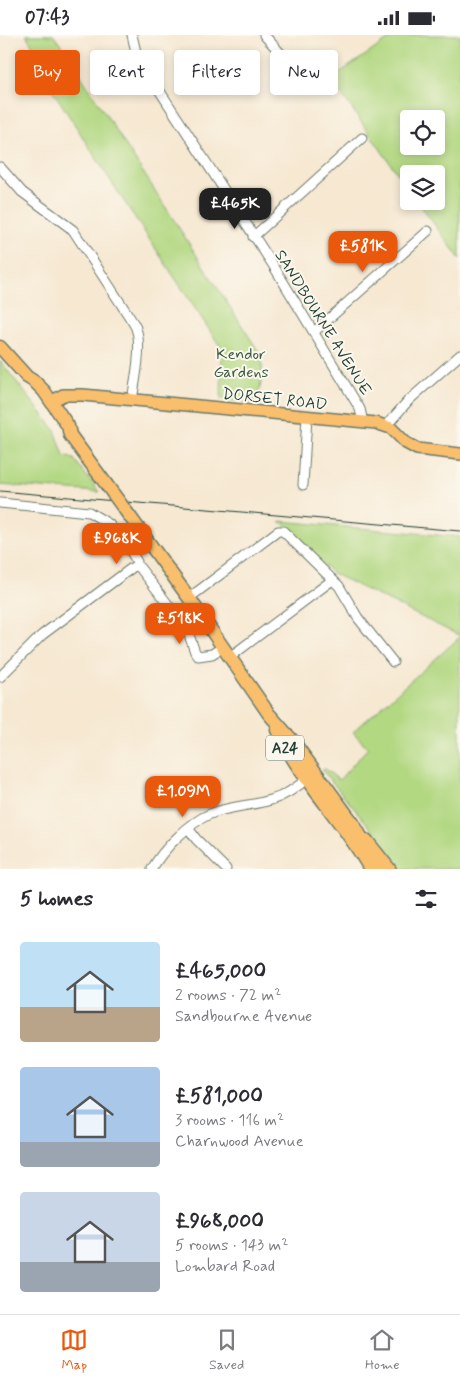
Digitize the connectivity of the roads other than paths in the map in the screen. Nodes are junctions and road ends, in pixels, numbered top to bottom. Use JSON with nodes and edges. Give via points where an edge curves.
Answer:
{"nodes":[{"id":1,"x":132,"y":35,"type":"edge"},
{"id":2,"x":264,"y":35,"type":"edge"},
{"id":3,"x":278,"y":50,"type":"edge"},
{"id":4,"x":362,"y":138,"type":"dead end"},
{"id":5,"x":0,"y":167,"type":"edge"},
{"id":6,"x":428,"y":231,"type":"dead end"},
{"id":7,"x":253,"y":237,"type":"junction"},
{"id":8,"x":314,"y":332,"type":"junction"},
{"id":9,"x":0,"y":347,"type":"edge"},
{"id":10,"x":460,"y":355,"type":"edge"},
{"id":11,"x":26,"y":377,"type":"junction"},
{"id":12,"x":132,"y":400,"type":"junction"},
{"id":13,"x":51,"y":402,"type":"junction"},
{"id":14,"x":307,"y":417,"type":"junction"},
{"id":15,"x":363,"y":422,"type":"junction"},
{"id":16,"x":386,"y":426,"type":"junction"},
{"id":17,"x":70,"y":435,"type":"junction"},
{"id":18,"x":460,"y":454,"type":"edge"},
{"id":19,"x":304,"y":485,"type":"dead end"},
{"id":20,"x":0,"y":503,"type":"edge"},
{"id":21,"x":137,"y":566,"type":"junction"},
{"id":22,"x":331,"y":581,"type":"junction"},
{"id":23,"x":189,"y":598,"type":"junction"},
{"id":24,"x":226,"y":652,"type":"junction"},
{"id":25,"x":393,"y":662,"type":"dead end"},
{"id":26,"x":0,"y":677,"type":"edge"},
{"id":27,"x":311,"y":776,"type":"junction"},
{"id":28,"x":353,"y":823,"type":"junction"},
{"id":29,"x":189,"y":829,"type":"junction"},
{"id":30,"x":152,"y":869,"type":"edge"},
{"id":31,"x":226,"y":869,"type":"edge"},
{"id":32,"x":370,"y":869,"type":"edge"},
{"id":33,"x":380,"y":869,"type":"edge"},
{"id":34,"x":390,"y":869,"type":"edge"}],
"edges":[{"from":1,"to":7,"type":"street","name":"SANDBOURNE AVENUE","via":[[137,56]]},
{"from":2,"to":3,"type":"street"},
{"from":4,"to":7,"type":"street"},
{"from":5,"to":12,"type":"street","via":[[26,195],[73,229],[138,329]]},
{"from":6,"to":8,"type":"street"},
{"from":7,"to":8,"type":"street","name":"SANDBOURNE AVENUE"},
{"from":8,"to":15,"type":"street","name":"SANDBOURNE AVENUE","via":[[360,409]]},
{"from":9,"to":11,"type":"highway","number":"A24"},
{"from":10,"to":16,"type":"street","via":[[408,401]]},
{"from":11,"to":13,"type":"highway","number":"A24","via":[[35,382]]},
{"from":11,"to":17,"type":"highway","number":"A24","via":[[62,430]]},
{"from":12,"to":13,"type":"main road","name":"DORSET ROAD","via":[[68,394]]},
{"from":12,"to":14,"type":"main road","name":"DORSET ROAD"},
{"from":13,"to":17,"type":"highway","number":"A24"},
{"from":14,"to":15,"type":"main road","name":"DORSET ROAD"},
{"from":14,"to":19,"type":"street"},
{"from":15,"to":16,"type":"main road","name":"DORSET ROAD"},
{"from":16,"to":18,"type":"main road","via":[[417,449]]},
{"from":17,"to":23,"type":"highway","number":"A24","bridge":true},
{"from":20,"to":21,"type":"street","via":[[89,512],[109,523],[132,553]]},
{"from":21,"to":24,"type":"street","via":[[187,629],[198,656]]},
{"from":21,"to":26,"type":"street","via":[[42,635]]},
{"from":22,"to":23,"type":"street","via":[[282,531],[278,531]]},
{"from":22,"to":24,"type":"street"},
{"from":22,"to":25,"type":"street","via":[[339,586],[358,618]]},
{"from":23,"to":24,"type":"highway","number":"A24"},
{"from":24,"to":27,"type":"highway","number":"A24"},
{"from":27,"to":28,"type":"highway","number":"A24"},
{"from":27,"to":29,"type":"street","via":[[273,800],[211,814]]},
{"from":27,"to":32,"type":"highway","number":"A24"},
{"from":28,"to":33,"type":"highway","number":"A24"},
{"from":28,"to":34,"type":"main road"},
{"from":29,"to":30,"type":"street","via":[[165,851]]},
{"from":29,"to":31,"type":"street"}]}
